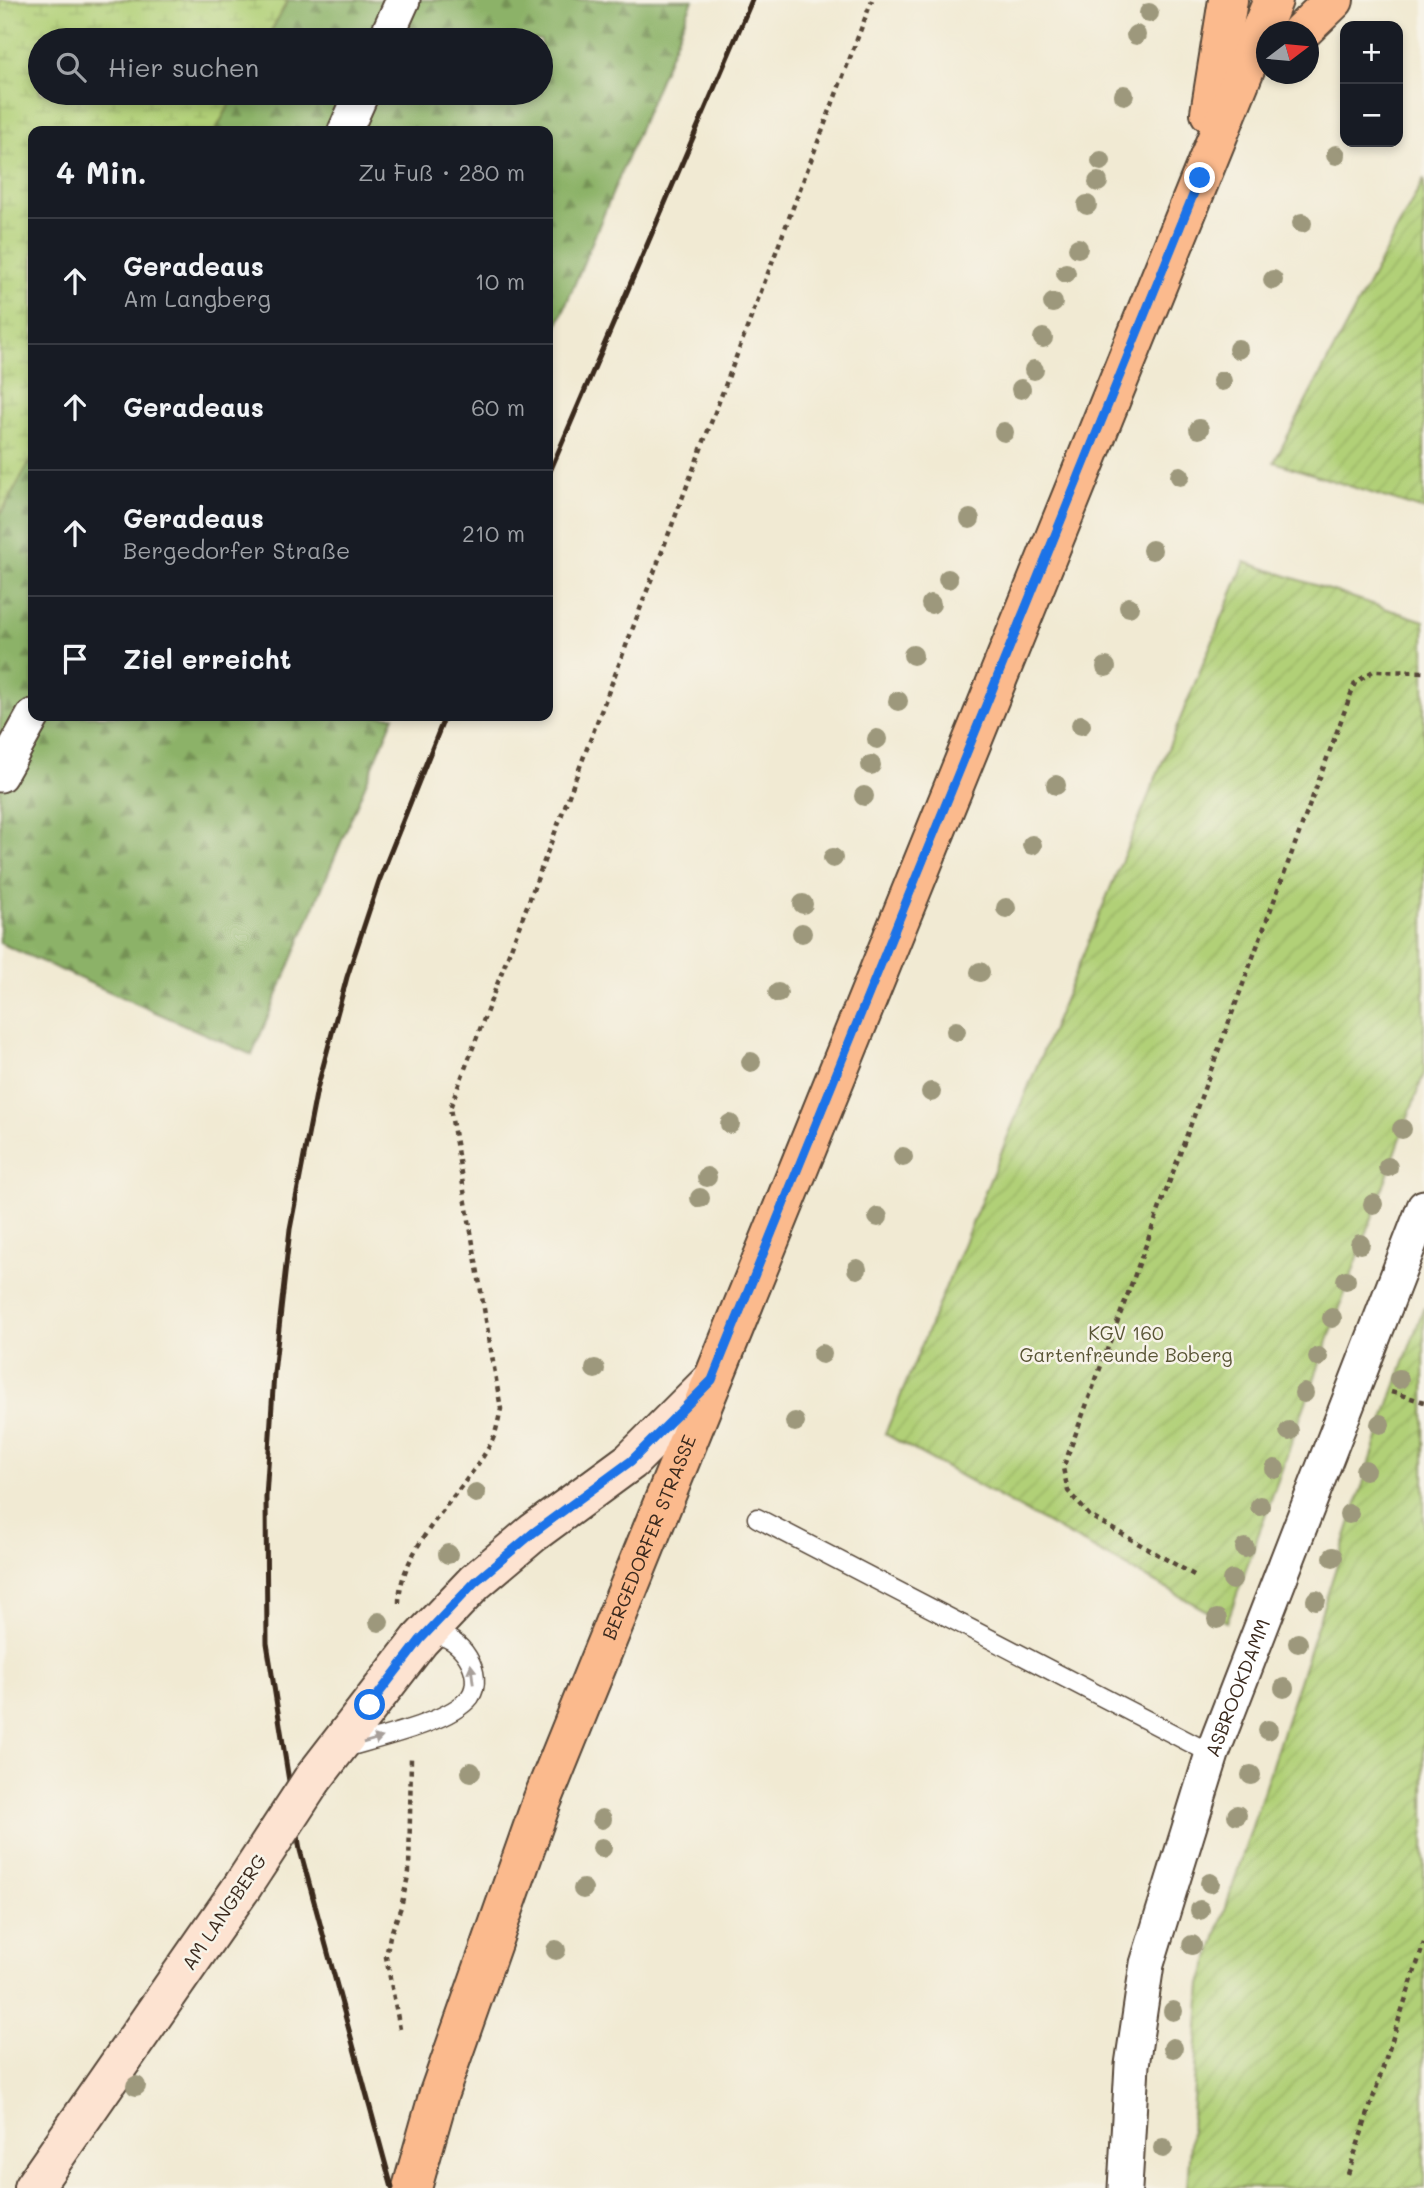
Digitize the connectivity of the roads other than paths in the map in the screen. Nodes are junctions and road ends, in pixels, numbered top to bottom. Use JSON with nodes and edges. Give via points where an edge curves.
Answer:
{"nodes":[{"id":1,"x":403,"y":0,"type":"edge"},
{"id":2,"x":1228,"y":0,"type":"edge"},
{"id":3,"x":1273,"y":0,"type":"edge"},
{"id":4,"x":1334,"y":0,"type":"edge"},
{"id":5,"x":1312,"y":21,"type":"edge"},
{"id":6,"x":390,"y":28,"type":"edge"},
{"id":7,"x":1256,"y":76,"type":"edge"},
{"id":8,"x":1232,"y":99,"type":"junction"},
{"id":9,"x":357,"y":105,"type":"edge"},
{"id":10,"x":347,"y":126,"type":"edge"},
{"id":11,"x":1200,"y":178,"type":"junction"},
{"id":12,"x":30,"y":721,"type":"edge"},
{"id":13,"x":0,"y":775,"type":"edge"},
{"id":14,"x":1424,"y":1207,"type":"edge"},
{"id":15,"x":712,"y":1380,"type":"junction"},
{"id":16,"x":757,"y":1518,"type":"dead end"},
{"id":17,"x":411,"y":1652,"type":"junction"},
{"id":18,"x":337,"y":1750,"type":"junction"},
{"id":19,"x":1212,"y":1754,"type":"junction"},
{"id":20,"x":33,"y":2188,"type":"edge"},
{"id":21,"x":412,"y":2188,"type":"edge"},
{"id":22,"x":1125,"y":2188,"type":"edge"}],
"edges":[{"from":1,"to":6,"type":"street"},
{"from":2,"to":11,"type":"main road"},
{"from":3,"to":8,"type":"main road","name":"BERGEDORFER STRASSE"},
{"from":4,"to":5,"type":"main road"},
{"from":7,"to":8,"type":"main road"},
{"from":8,"to":11,"type":"main road","name":"BERGEDORFER STRASSE"},
{"from":9,"to":10,"type":"street"},
{"from":11,"to":15,"type":"main road","name":"BERGEDORFER STRASSE"},
{"from":12,"to":13,"type":"street"},
{"from":14,"to":19,"type":"street","name":"ASBROOKDAMM"},
{"from":15,"to":17,"type":"street","name":"AM LANGBERG","via":[[631,1461],[485,1573]]},
{"from":15,"to":21,"type":"main road","name":"BERGEDORFER STRASSE","via":[[542,1801],[439,2093]]},
{"from":16,"to":19,"type":"lane"},
{"from":17,"to":18,"type":"street","name":"AM LANGBERG"},
{"from":18,"to":17,"type":"lane","one_way":true,"via":[[409,1730],[454,1710],[470,1696],[475,1683],[472,1664],[462,1649],[435,1635]]},
{"from":18,"to":20,"type":"street","name":"AM LANGBERG","bridge":true},
{"from":19,"to":22,"type":"street","name":"ASBROOKDAMM","via":[[1147,1964],[1132,2065]]}]}
